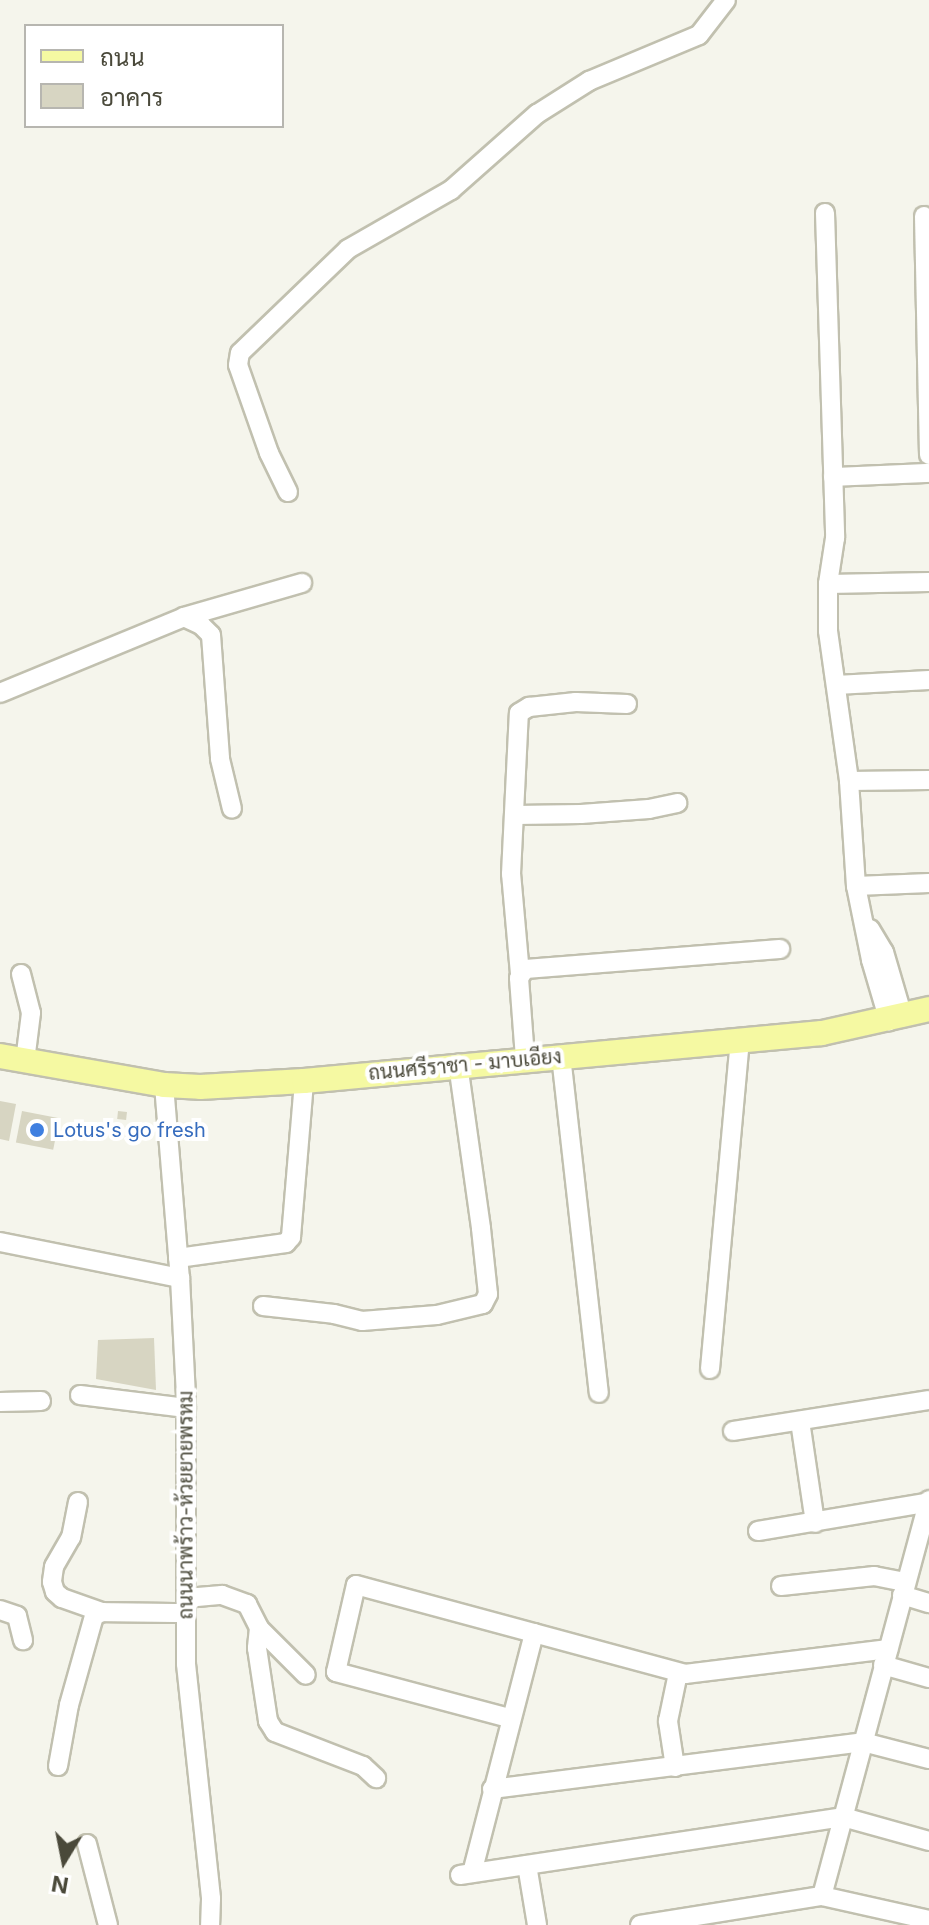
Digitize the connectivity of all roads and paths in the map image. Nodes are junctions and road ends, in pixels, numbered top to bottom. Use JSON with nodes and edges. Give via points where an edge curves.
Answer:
{"nodes":[{"id":1,"x":726,"y":0,"type":"edge"},
{"id":2,"x":825,"y":213,"type":"dead end"},
{"id":3,"x":924,"y":216,"type":"dead end"},
{"id":4,"x":929,"y":455,"type":"edge"},
{"id":5,"x":929,"y":473,"type":"edge"},
{"id":6,"x":833,"y":477,"type":"junction"},
{"id":7,"x":288,"y":492,"type":"dead end"},
{"id":8,"x":929,"y":582,"type":"edge"},
{"id":9,"x":302,"y":583,"type":"dead end"},
{"id":10,"x":828,"y":584,"type":"junction"},
{"id":11,"x":184,"y":617,"type":"junction"},
{"id":12,"x":929,"y":680,"type":"edge"},
{"id":13,"x":836,"y":685,"type":"junction"},
{"id":14,"x":0,"y":693,"type":"edge"},
{"id":15,"x":627,"y":704,"type":"dead end"},
{"id":16,"x":929,"y":780,"type":"edge"},
{"id":17,"x":849,"y":781,"type":"junction"},
{"id":18,"x":677,"y":803,"type":"dead end"},
{"id":19,"x":232,"y":809,"type":"dead end"},
{"id":20,"x":516,"y":815,"type":"junction"},
{"id":21,"x":929,"y":883,"type":"edge"},
{"id":22,"x":856,"y":886,"type":"junction"},
{"id":23,"x":780,"y":949,"type":"dead end"},
{"id":24,"x":21,"y":974,"type":"dead end"},
{"id":25,"x":520,"y":974,"type":"junction"},
{"id":26,"x":929,"y":1009,"type":"edge"},
{"id":27,"x":896,"y":1019,"type":"junction"},
{"id":28,"x":740,"y":1040,"type":"junction"},
{"id":29,"x":0,"y":1056,"type":"edge"},
{"id":30,"x":561,"y":1056,"type":"junction"},
{"id":31,"x":525,"y":1058,"type":"junction"},
{"id":32,"x":25,"y":1061,"type":"junction"},
{"id":33,"x":458,"y":1064,"type":"junction"},
{"id":34,"x":304,"y":1081,"type":"junction"},
{"id":35,"x":164,"y":1085,"type":"junction"},
{"id":36,"x":0,"y":1242,"type":"edge"},
{"id":37,"x":178,"y":1258,"type":"junction"},
{"id":38,"x":180,"y":1278,"type":"junction"},
{"id":39,"x":263,"y":1306,"type":"dead end"},
{"id":40,"x":710,"y":1369,"type":"dead end"},
{"id":41,"x":599,"y":1393,"type":"dead end"},
{"id":42,"x":80,"y":1395,"type":"dead end"},
{"id":43,"x":929,"y":1400,"type":"edge"},
{"id":44,"x":41,"y":1401,"type":"dead end"},
{"id":45,"x":0,"y":1402,"type":"edge"},
{"id":46,"x":186,"y":1408,"type":"junction"},
{"id":47,"x":800,"y":1421,"type":"junction"},
{"id":48,"x":733,"y":1431,"type":"dead end"},
{"id":49,"x":78,"y":1502,"type":"dead end"},
{"id":50,"x":928,"y":1502,"type":"edge"},
{"id":51,"x":815,"y":1523,"type":"junction"},
{"id":52,"x":758,"y":1531,"type":"dead end"},
{"id":53,"x":781,"y":1586,"type":"dead end"},
{"id":54,"x":904,"y":1588,"type":"junction"},
{"id":55,"x":929,"y":1603,"type":"edge"},
{"id":56,"x":186,"y":1606,"type":"junction"},
{"id":57,"x":0,"y":1610,"type":"edge"},
{"id":58,"x":102,"y":1612,"type":"junction"},
{"id":59,"x":259,"y":1628,"type":"junction"},
{"id":60,"x":534,"y":1633,"type":"junction"},
{"id":61,"x":23,"y":1640,"type":"dead end"},
{"id":62,"x":885,"y":1657,"type":"junction"},
{"id":63,"x":678,"y":1673,"type":"junction"},
{"id":64,"x":306,"y":1675,"type":"dead end"},
{"id":65,"x":929,"y":1678,"type":"edge"},
{"id":66,"x":509,"y":1718,"type":"junction"},
{"id":67,"x":863,"y":1742,"type":"junction"},
{"id":68,"x":929,"y":1759,"type":"edge"},
{"id":69,"x":58,"y":1766,"type":"dead end"},
{"id":70,"x":675,"y":1767,"type":"junction"},
{"id":71,"x":376,"y":1778,"type":"dead end"},
{"id":72,"x":492,"y":1789,"type":"junction"},
{"id":73,"x":843,"y":1817,"type":"junction"},
{"id":74,"x":929,"y":1841,"type":"edge"},
{"id":75,"x":87,"y":1844,"type":"dead end"},
{"id":76,"x":527,"y":1865,"type":"junction"},
{"id":77,"x":822,"y":1896,"type":"junction"},
{"id":78,"x":929,"y":1920,"type":"edge"},
{"id":79,"x":108,"y":1925,"type":"edge"},
{"id":80,"x":210,"y":1925,"type":"edge"},
{"id":81,"x":537,"y":1925,"type":"edge"},
{"id":82,"x":640,"y":1925,"type":"edge"}],
"edges":[{"from":1,"to":7,"type":"street","via":[[699,35],[589,81],[537,114],[451,190],[348,249],[240,353],[238,365]]},
{"from":2,"to":6,"type":"street"},
{"from":3,"to":4,"type":"street"},
{"from":5,"to":6,"type":"street"},
{"from":6,"to":10,"type":"street","via":[[835,538]]},
{"from":8,"to":10,"type":"street"},
{"from":9,"to":11,"type":"street"},
{"from":10,"to":13,"type":"street"},
{"from":11,"to":14,"type":"street"},
{"from":11,"to":19,"type":"street","via":[[211,635],[220,759]]},
{"from":12,"to":13,"type":"street"},
{"from":13,"to":17,"type":"street"},
{"from":15,"to":20,"type":"street","via":[[576,702],[521,711],[516,728]]},
{"from":16,"to":17,"type":"street"},
{"from":17,"to":22,"type":"street"},
{"from":18,"to":20,"type":"street"},
{"from":20,"to":25,"type":"street","via":[[511,874]]},
{"from":21,"to":22,"type":"street"},
{"from":22,"to":27,"type":"street","via":[[865,920],[884,952]]},
{"from":23,"to":25,"type":"street","via":[[525,969]]},
{"from":24,"to":32,"type":"street","via":[[31,1013]]},
{"from":25,"to":31,"type":"street"},
{"from":26,"to":27,"type":"main road","name":"ถนนศรีราชา - มาบเอียง"},
{"from":27,"to":28,"type":"main road","name":"ถนนศรีราชา - มาบเอียง","via":[[822,1033]]},
{"from":28,"to":30,"type":"main road","name":"ถนนศรีราชา - มาบเอียง"},
{"from":28,"to":40,"type":"street"},
{"from":29,"to":32,"type":"main road","name":"ถนนศรีราชา - มาบเอียง"},
{"from":30,"to":31,"type":"main road","name":"ถนนศรีราชา - มาบเอียง"},
{"from":30,"to":41,"type":"street"},
{"from":31,"to":33,"type":"main road","name":"ถนนศรีราชา - มาบเอียง"},
{"from":32,"to":35,"type":"main road","name":"ถนนศรีราชา - มาบเอียง"},
{"from":33,"to":34,"type":"main road","name":"ถนนศรีราชา - มาบเอียง"},
{"from":33,"to":39,"type":"street","via":[[484,1254],[488,1294],[483,1304],[437,1315],[362,1321]]},
{"from":34,"to":35,"type":"main road","name":"ถนนศรีราชา - มาบเอียง"},
{"from":34,"to":37,"type":"street","via":[[291,1237],[286,1243]]},
{"from":35,"to":37,"type":"street","name":"ถนนนาพร้าว-ห้วยยายพรหม"},
{"from":36,"to":38,"type":"street"},
{"from":37,"to":38,"type":"street","name":"ถนนนาพร้าว-ห้วยยายพรหม"},
{"from":38,"to":46,"type":"street","name":"ถนนนาพร้าว-ห้วยยายพรหม"},
{"from":42,"to":46,"type":"street"},
{"from":43,"to":47,"type":"street"},
{"from":44,"to":45,"type":"street"},
{"from":46,"to":56,"type":"street","name":"ถนนนาพร้าว-ห้วยยายพรหม"},
{"from":47,"to":48,"type":"street"},
{"from":47,"to":51,"type":"street"},
{"from":49,"to":58,"type":"street","via":[[71,1537],[52,1582],[62,1598]]},
{"from":50,"to":51,"type":"street"},
{"from":50,"to":54,"type":"street"},
{"from":51,"to":52,"type":"street"},
{"from":53,"to":54,"type":"street","via":[[874,1576]]},
{"from":54,"to":55,"type":"street"},
{"from":54,"to":62,"type":"street"},
{"from":56,"to":58,"type":"street"},
{"from":56,"to":59,"type":"street","via":[[235,1597],[247,1604]]},
{"from":56,"to":80,"type":"street","name":"ถนนนาพร้าว-ห้วยยายพรหม","via":[[186,1664]]},
{"from":57,"to":61,"type":"street","via":[[17,1616]]},
{"from":58,"to":69,"type":"street","via":[[90,1623]]},
{"from":59,"to":64,"type":"street"},
{"from":59,"to":71,"type":"street","via":[[268,1721],[275,1732],[363,1766]]},
{"from":60,"to":63,"type":"street"},
{"from":60,"to":66,"type":"street"},
{"from":60,"to":66,"type":"street","via":[[356,1585],[336,1672]]},
{"from":62,"to":63,"type":"street"},
{"from":62,"to":65,"type":"street"},
{"from":62,"to":67,"type":"street"},
{"from":63,"to":70,"type":"street","via":[[668,1721]]},
{"from":66,"to":72,"type":"street"},
{"from":67,"to":68,"type":"street"},
{"from":67,"to":70,"type":"street"},
{"from":67,"to":73,"type":"street"},
{"from":70,"to":72,"type":"street"},
{"from":72,"to":76,"type":"street","via":[[466,1874]]},
{"from":73,"to":74,"type":"street"},
{"from":73,"to":76,"type":"street"},
{"from":73,"to":77,"type":"street"},
{"from":75,"to":79,"type":"street"},
{"from":76,"to":81,"type":"street"},
{"from":77,"to":78,"type":"street"},
{"from":77,"to":82,"type":"street"}]}
